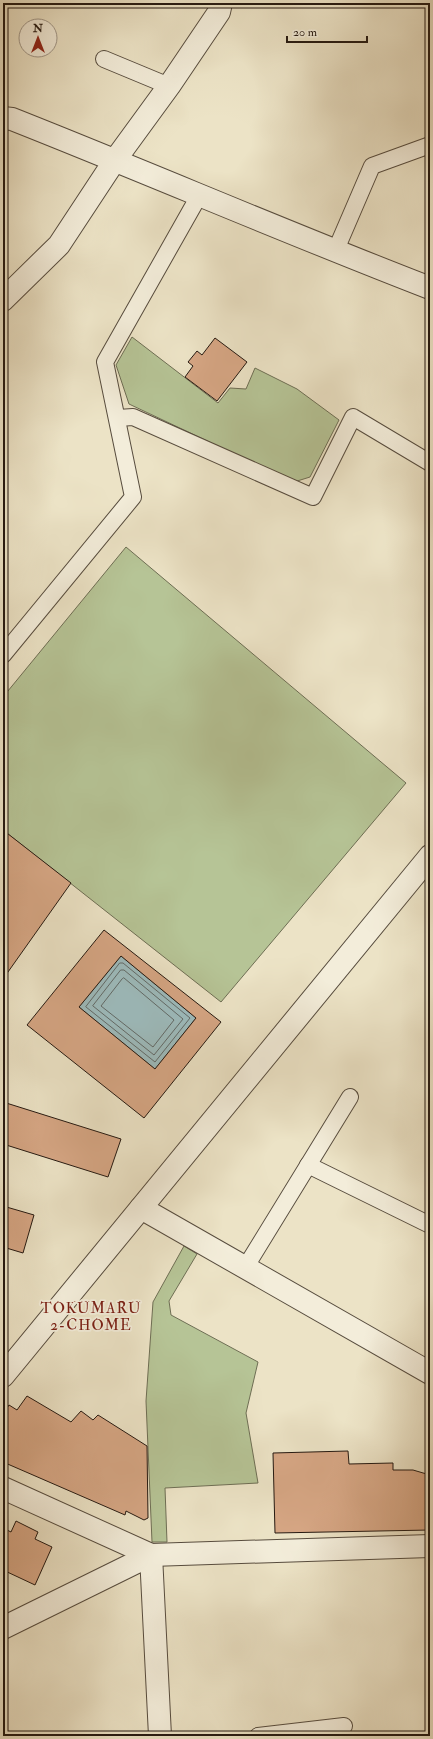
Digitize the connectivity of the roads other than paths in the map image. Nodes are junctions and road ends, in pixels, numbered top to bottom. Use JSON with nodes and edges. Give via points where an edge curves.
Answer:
{"nodes":[{"id":1,"x":221,"y":3,"type":"edge"},
{"id":2,"x":104,"y":59,"type":"dead end"},
{"id":3,"x":169,"y":86,"type":"junction"},
{"id":4,"x":3,"y":118,"type":"edge"},
{"id":5,"x":430,"y":145,"type":"edge"},
{"id":6,"x":115,"y":160,"type":"junction"},
{"id":7,"x":200,"y":194,"type":"junction"},
{"id":8,"x":335,"y":252,"type":"junction"},
{"id":9,"x":430,"y":288,"type":"edge"},
{"id":10,"x":3,"y":300,"type":"edge"},
{"id":11,"x":118,"y":418,"type":"junction"},
{"id":12,"x":430,"y":463,"type":"edge"},
{"id":13,"x":3,"y":655,"type":"edge"},
{"id":14,"x":430,"y":856,"type":"edge"},
{"id":15,"x":350,"y":1097,"type":"dead end"},
{"id":16,"x":308,"y":1165,"type":"junction"},
{"id":17,"x":141,"y":1208,"type":"junction"},
{"id":18,"x":430,"y":1225,"type":"edge"},
{"id":19,"x":245,"y":1268,"type":"junction"},
{"id":20,"x":430,"y":1373,"type":"edge"},
{"id":21,"x":3,"y":1376,"type":"edge"},
{"id":22,"x":3,"y":1488,"type":"edge"},
{"id":23,"x":430,"y":1546,"type":"edge"},
{"id":24,"x":151,"y":1555,"type":"junction"},
{"id":25,"x":3,"y":1628,"type":"edge"},
{"id":26,"x":344,"y":1726,"type":"dead end"},
{"id":27,"x":160,"y":1736,"type":"edge"},
{"id":28,"x":258,"y":1736,"type":"edge"}],
"edges":[{"from":1,"to":3,"type":"street","via":[[219,12]]},
{"from":2,"to":3,"type":"lane"},
{"from":3,"to":6,"type":"street"},
{"from":4,"to":6,"type":"street","via":[[12,119]]},
{"from":5,"to":8,"type":"lane","via":[[372,166]]},
{"from":6,"to":7,"type":"street"},
{"from":6,"to":10,"type":"street","via":[[59,245]]},
{"from":7,"to":8,"type":"street"},
{"from":7,"to":11,"type":"lane","via":[[105,362]]},
{"from":8,"to":9,"type":"street"},
{"from":11,"to":12,"type":"lane","via":[[133,417],[312,497],[353,417]]},
{"from":11,"to":13,"type":"lane","via":[[133,497]]},
{"from":14,"to":17,"type":"street"},
{"from":15,"to":16,"type":"lane"},
{"from":16,"to":18,"type":"lane"},
{"from":16,"to":19,"type":"lane"},
{"from":17,"to":19,"type":"street"},
{"from":17,"to":21,"type":"street"},
{"from":19,"to":20,"type":"street"},
{"from":22,"to":24,"type":"street"},
{"from":23,"to":24,"type":"street"},
{"from":24,"to":25,"type":"street"},
{"from":24,"to":27,"type":"street"},
{"from":26,"to":28,"type":"lane"}]}
